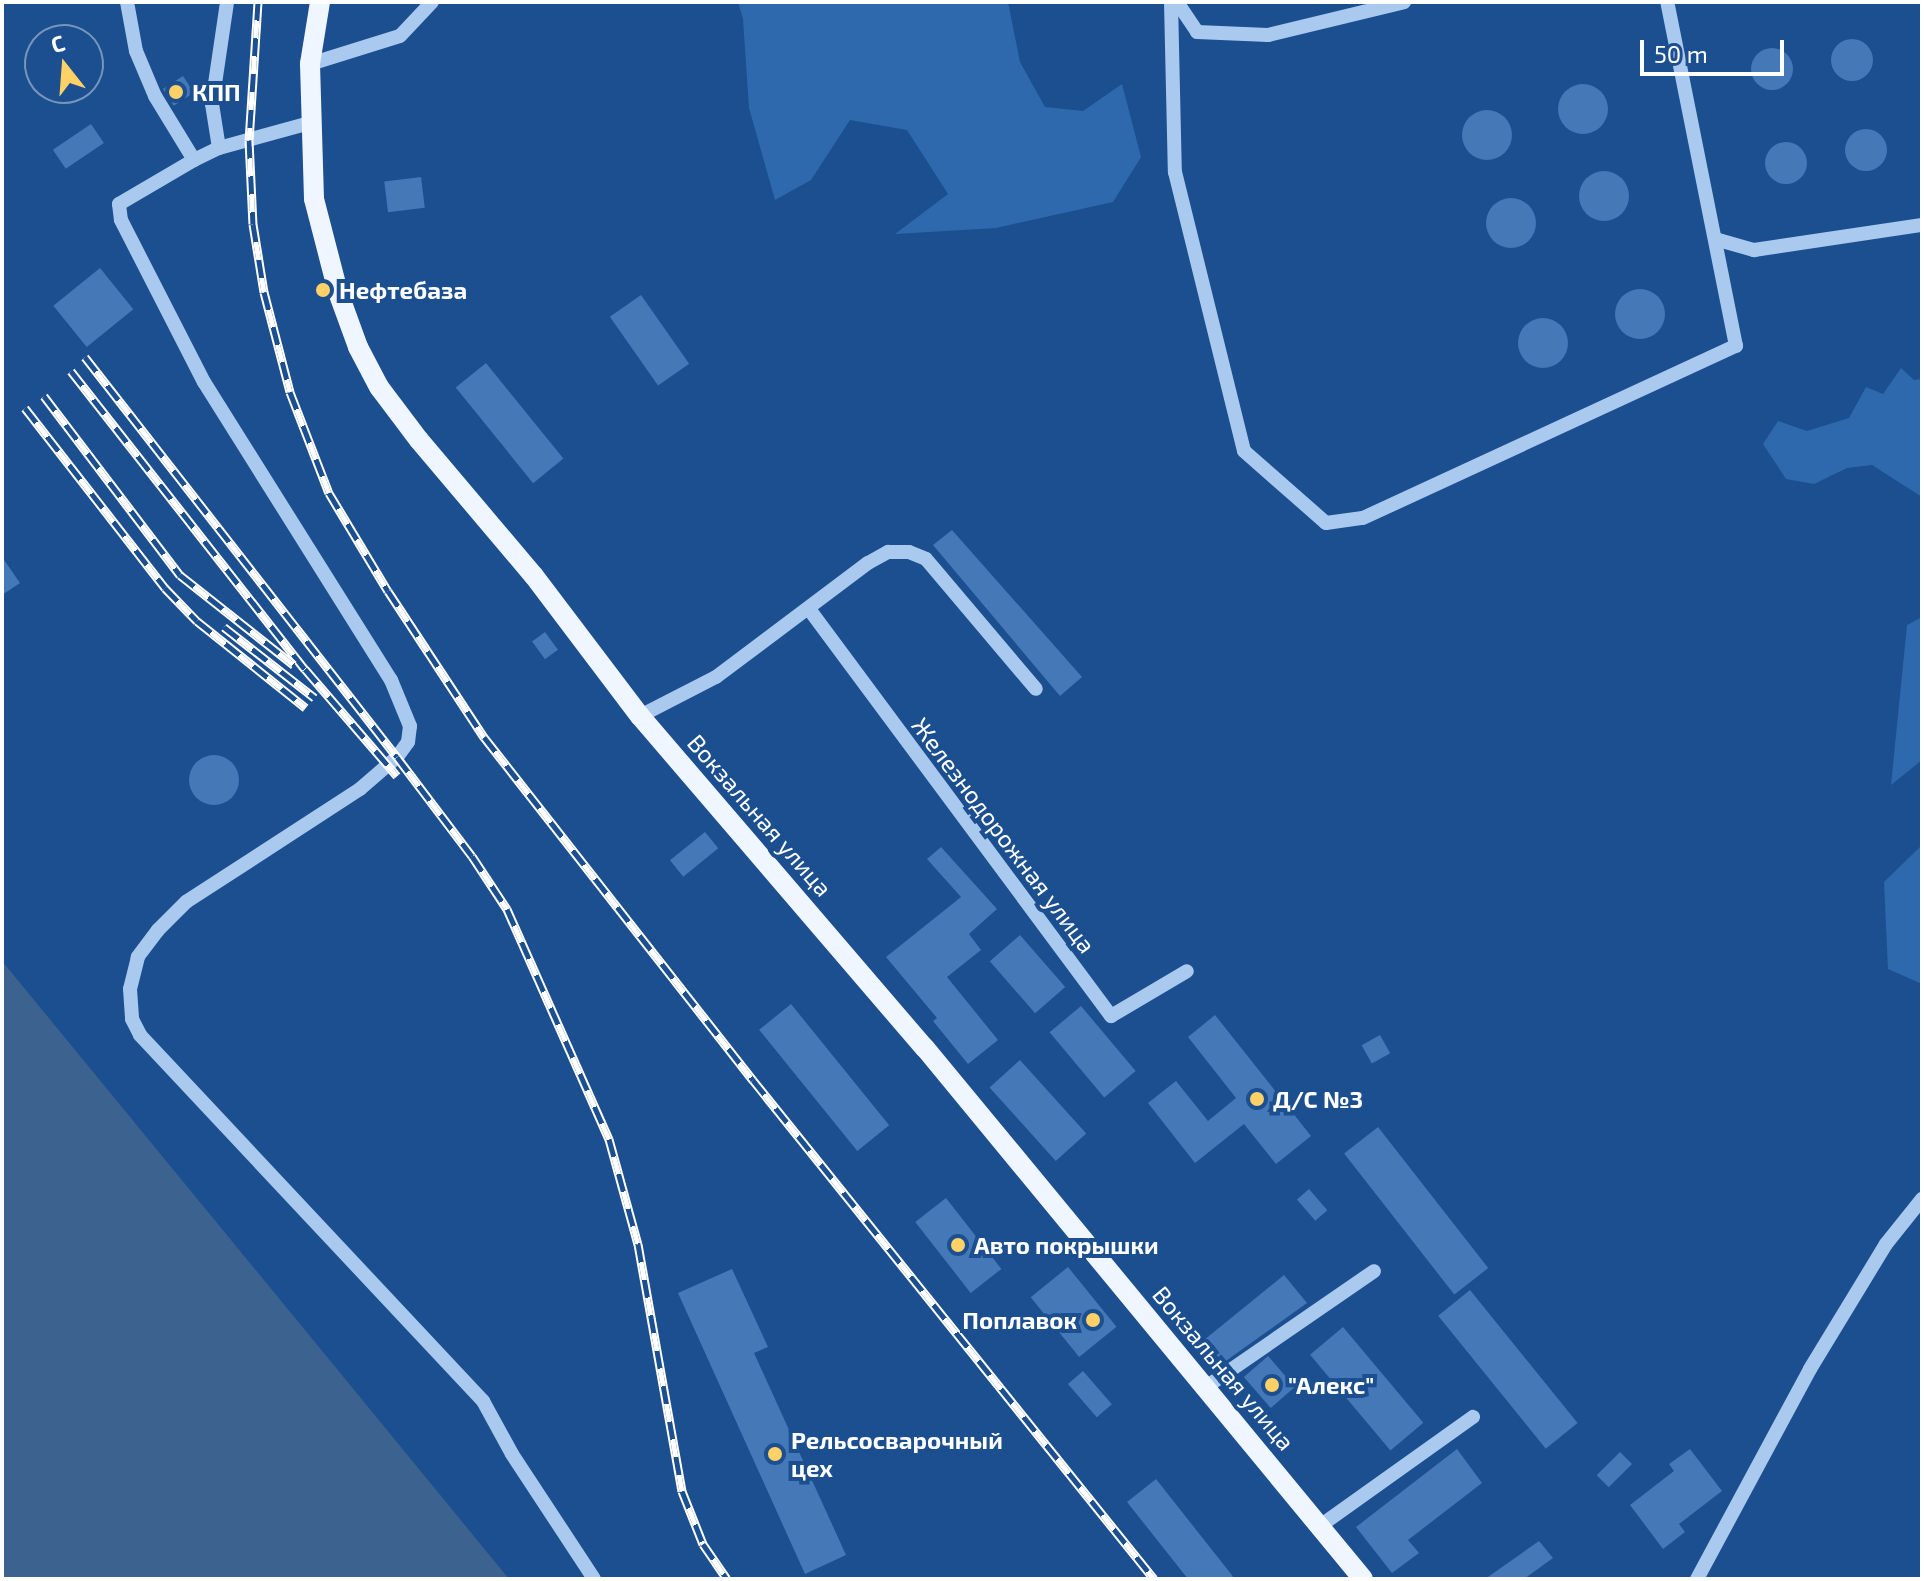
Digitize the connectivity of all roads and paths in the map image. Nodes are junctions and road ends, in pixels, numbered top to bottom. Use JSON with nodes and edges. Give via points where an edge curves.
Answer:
{"nodes":[{"id":1,"x":127,"y":2,"type":"edge"},
{"id":2,"x":227,"y":2,"type":"edge"},
{"id":3,"x":320,"y":2,"type":"edge"},
{"id":4,"x":432,"y":2,"type":"edge"},
{"id":5,"x":1174,"y":2,"type":"edge"},
{"id":6,"x":1404,"y":2,"type":"edge"},
{"id":7,"x":1667,"y":2,"type":"edge"},
{"id":8,"x":310,"y":64,"type":"junction"},
{"id":9,"x":310,"y":123,"type":"junction"},
{"id":10,"x":219,"y":148,"type":"junction"},
{"id":11,"x":194,"y":160,"type":"junction"},
{"id":12,"x":1922,"y":225,"type":"edge"},
{"id":13,"x":1715,"y":239,"type":"junction"},
{"id":14,"x":809,"y":609,"type":"junction"},
{"id":15,"x":1036,"y":689,"type":"dead end"},
{"id":16,"x":640,"y":716,"type":"junction"},
{"id":17,"x":1187,"y":971,"type":"dead end"},
{"id":18,"x":1922,"y":1199,"type":"edge"},
{"id":19,"x":1374,"y":1271,"type":"dead end"},
{"id":20,"x":1206,"y":1387,"type":"junction"},
{"id":21,"x":1473,"y":1417,"type":"dead end"},
{"id":22,"x":1320,"y":1526,"type":"junction"},
{"id":23,"x":594,"y":1579,"type":"edge"},
{"id":24,"x":1363,"y":1579,"type":"edge"},
{"id":25,"x":1697,"y":1579,"type":"edge"}],
"edges":[{"from":1,"to":11,"type":"street","via":[[136,51],[150,85]]},
{"from":2,"to":10,"type":"street","via":[[212,104]]},
{"from":3,"to":8,"type":"main road","name":"Вокзальная улица"},
{"from":4,"to":8,"type":"street","via":[[400,36]]},
{"from":5,"to":6,"type":"street","via":[[1197,32],[1268,35]]},
{"from":5,"to":13,"type":"street","via":[[1175,172],[1244,451],[1326,523],[1363,518],[1736,346]]},
{"from":7,"to":13,"type":"street"},
{"from":8,"to":9,"type":"main road","name":"Вокзальная улица"},
{"from":9,"to":10,"type":"street"},
{"from":9,"to":16,"type":"main road","name":"Вокзальная улица","via":[[314,199],[326,250],[358,347],[379,387]]},
{"from":10,"to":11,"type":"street"},
{"from":11,"to":23,"type":"street","via":[[119,204],[121,220],[204,382],[391,680],[410,726],[408,742],[360,789],[186,902],[158,930],[138,957],[130,989],[132,1019],[140,1035],[483,1401]]},
{"from":12,"to":13,"type":"street","via":[[1754,250]]},
{"from":14,"to":15,"type":"street","via":[[868,563],[888,552],[909,552],[926,559]]},
{"from":14,"to":16,"type":"street","via":[[716,677]]},
{"from":14,"to":17,"type":"street","name":"Железнодорожная улица","via":[[1111,1016]]},
{"from":16,"to":20,"type":"main road","name":"Вокзальная улица"},
{"from":18,"to":25,"type":"street","via":[[1886,1244],[1810,1369]]},
{"from":19,"to":20,"type":"street"},
{"from":20,"to":22,"type":"main road","name":"Вокзальная улица"},
{"from":21,"to":22,"type":"street"},
{"from":22,"to":24,"type":"main road","name":"Вокзальная улица"}]}
